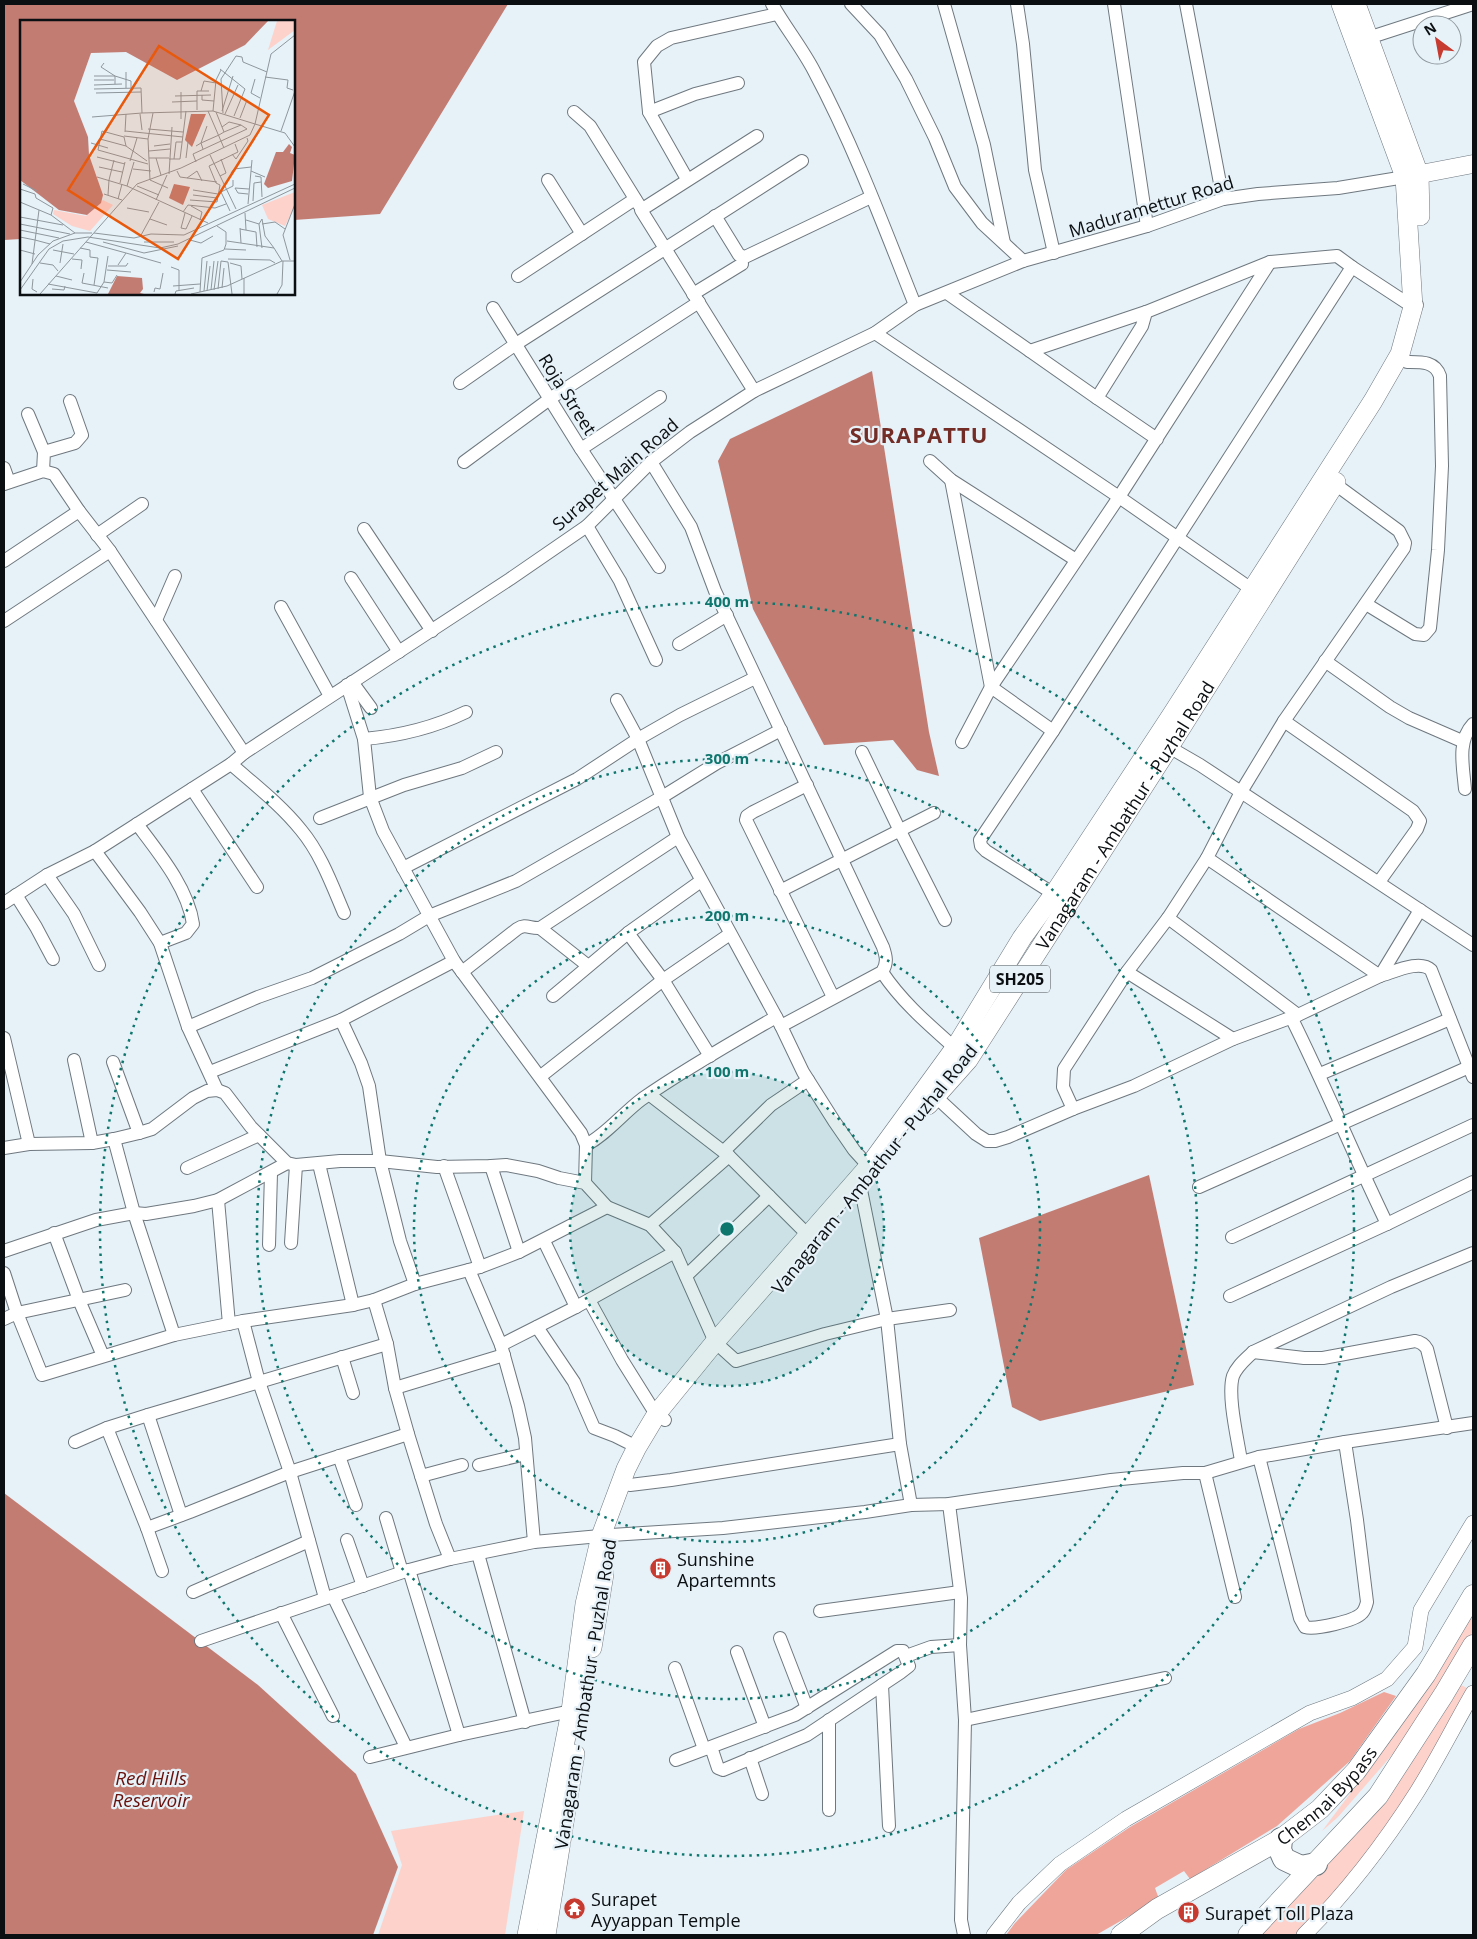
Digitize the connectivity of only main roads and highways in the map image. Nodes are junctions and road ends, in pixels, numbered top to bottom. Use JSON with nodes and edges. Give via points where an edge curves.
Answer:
{"nodes":[{"id":1,"x":1341,"y":4,"type":"edge"},
{"id":2,"x":1356,"y":4,"type":"edge"},
{"id":3,"x":1473,"y":164,"type":"edge"},
{"id":4,"x":1412,"y":176,"type":"junction"},
{"id":5,"x":1417,"y":305,"type":"junction"},
{"id":6,"x":1258,"y":594,"type":"junction"},
{"id":7,"x":1162,"y":743,"type":"junction"},
{"id":8,"x":872,"y":1169,"type":"junction"},
{"id":9,"x":719,"y":1346,"type":"junction"},
{"id":10,"x":661,"y":1417,"type":"junction"},
{"id":11,"x":606,"y":1535,"type":"junction"},
{"id":12,"x":1473,"y":1595,"type":"edge"},
{"id":13,"x":587,"y":1639,"type":"junction"},
{"id":14,"x":1473,"y":1645,"type":"edge"},
{"id":15,"x":1281,"y":1839,"type":"junction"},
{"id":16,"x":1316,"y":1864,"type":"junction"},
{"id":17,"x":543,"y":1899,"type":"junction"},
{"id":18,"x":526,"y":1935,"type":"edge"},
{"id":19,"x":546,"y":1935,"type":"edge"},
{"id":20,"x":1121,"y":1935,"type":"edge"},
{"id":21,"x":1248,"y":1935,"type":"edge"}],
"edges":[{"from":1,"to":4,"type":"main road"},
{"from":2,"to":4,"type":"main road","name":"Vanagaram - Ambathur - Puzhal Road","number":"SH205"},
{"from":3,"to":4,"type":"main road"},
{"from":4,"to":5,"type":"main road","name":"Vanagaram - Ambathur - Puzhal Road","number":"SH205"},
{"from":5,"to":6,"type":"main road","via":[[1400,354]]},
{"from":5,"to":6,"type":"main road","name":"Vanagaram - Ambathur - Puzhal Road","number":"SH205","via":[[1407,362],[1335,484]]},
{"from":6,"to":7,"type":"main road","name":"Vanagaram - Ambathur - Puzhal Road","number":"SH205"},
{"from":7,"to":8,"type":"main road","via":[[1022,938],[955,1048]]},
{"from":7,"to":8,"type":"main road","name":"Vanagaram - Ambathur - Puzhal Road","number":"SH205","via":[[968,1060]]},
{"from":8,"to":9,"type":"main road","via":[[808,1235]]},
{"from":8,"to":9,"type":"main road","name":"Vanagaram - Ambathur - Puzhal Road","number":"SH205","via":[[861,1190]]},
{"from":9,"to":10,"type":"main road","name":"Vanagaram - Ambathur - Puzhal Road","number":"SH205"},
{"from":10,"to":11,"type":"main road","name":"Vanagaram - Ambathur - Puzhal Road","number":"SH205"},
{"from":10,"to":11,"type":"main road","via":[[636,1446]]},
{"from":11,"to":13,"type":"main road","name":"Vanagaram - Ambathur - Puzhal Road","number":"SH205"},
{"from":12,"to":15,"type":"highway","name":"Chennai Bypass","via":[[1426,1674],[1356,1771],[1320,1809]]},
{"from":13,"to":17,"type":"main road","name":"Vanagaram - Ambathur - Puzhal Road","number":"SH205"},
{"from":13,"to":17,"type":"main road","via":[[571,1711]]},
{"from":14,"to":16,"type":"highway","name":"Chennai Bypass","via":[[1378,1796]]},
{"from":15,"to":16,"type":"highway","via":[[1280,1850],[1284,1859],[1301,1866]]},
{"from":15,"to":20,"type":"highway","name":"Chennai Bypass","via":[[1157,1909]]},
{"from":16,"to":21,"type":"highway","name":"Chennai Bypass"},
{"from":17,"to":18,"type":"main road"},
{"from":17,"to":19,"type":"main road","name":"Vanagaram - Ambathur - Puzhal Road","number":"SH205"}]}
